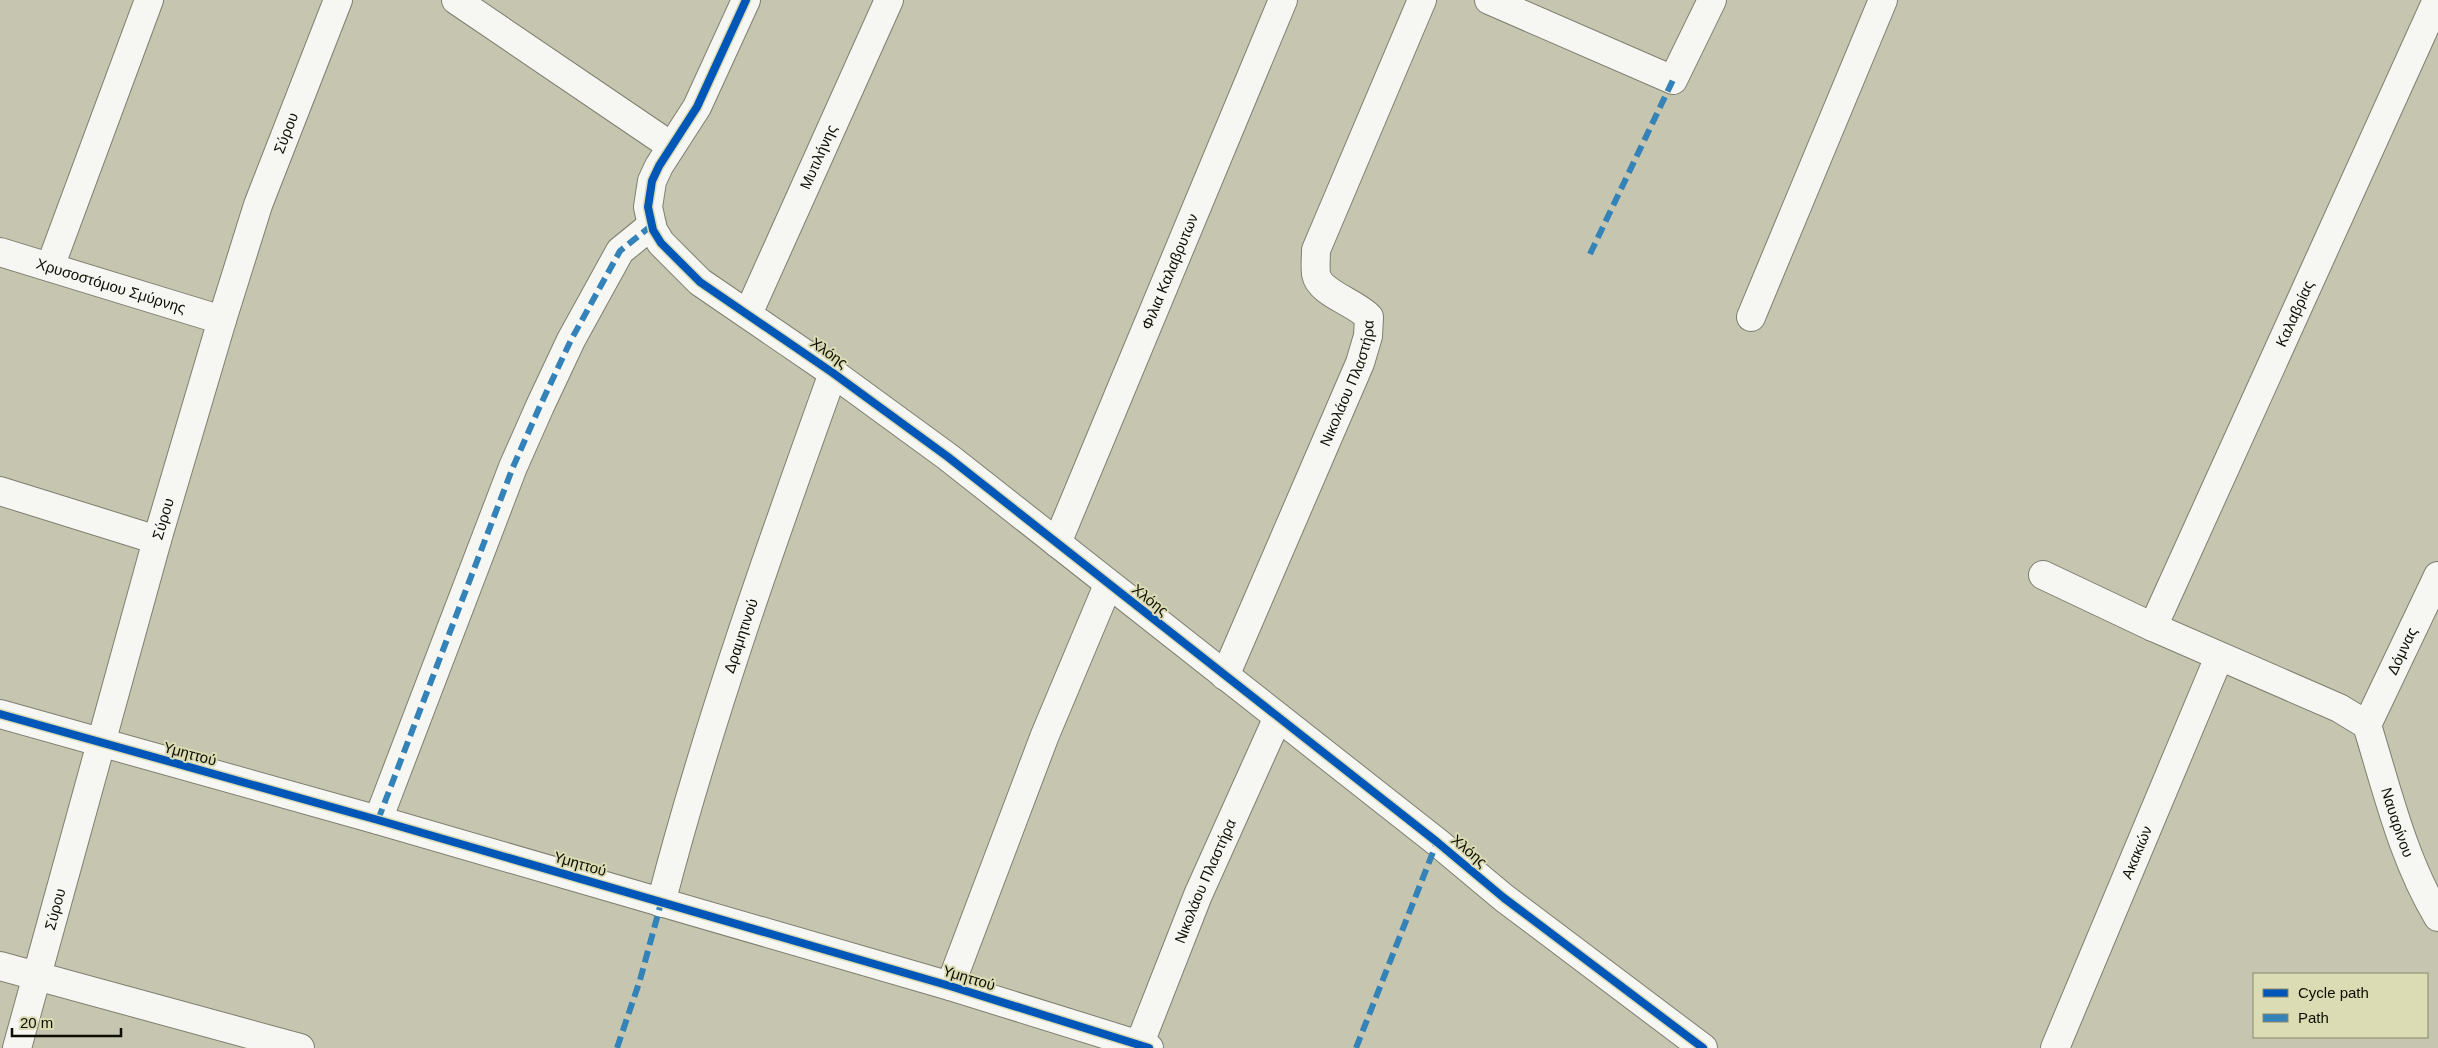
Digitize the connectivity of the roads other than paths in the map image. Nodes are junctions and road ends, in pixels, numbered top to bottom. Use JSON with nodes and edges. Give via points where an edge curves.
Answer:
{"nodes":[{"id":1,"x":149,"y":0,"type":"edge"},
{"id":2,"x":338,"y":0,"type":"edge"},
{"id":3,"x":746,"y":0,"type":"edge"},
{"id":4,"x":889,"y":0,"type":"edge"},
{"id":5,"x":1283,"y":0,"type":"edge"},
{"id":6,"x":1422,"y":0,"type":"edge"},
{"id":7,"x":1489,"y":0,"type":"edge"},
{"id":8,"x":1712,"y":0,"type":"edge"},
{"id":9,"x":1884,"y":0,"type":"edge"},
{"id":10,"x":2437,"y":0,"type":"edge"},
{"id":11,"x":464,"y":2,"type":"edge"},
{"id":12,"x":671,"y":146,"type":"junction"},
{"id":13,"x":652,"y":225,"type":"junction"},
{"id":14,"x":0,"y":252,"type":"edge"},
{"id":15,"x":50,"y":267,"type":"junction"},
{"id":16,"x":748,"y":314,"type":"junction"},
{"id":17,"x":1751,"y":317,"type":"dead end"},
{"id":18,"x":222,"y":320,"type":"junction"},
{"id":19,"x":833,"y":373,"type":"junction"},
{"id":20,"x":0,"y":491,"type":"edge"},
{"id":21,"x":157,"y":540,"type":"junction"},
{"id":22,"x":1056,"y":543,"type":"junction"},
{"id":23,"x":2043,"y":575,"type":"dead end"},
{"id":24,"x":2438,"y":576,"type":"edge"},
{"id":25,"x":1108,"y":585,"type":"junction"},
{"id":26,"x":2153,"y":627,"type":"junction"},
{"id":27,"x":2219,"y":657,"type":"junction"},
{"id":28,"x":1225,"y":676,"type":"junction"},
{"id":29,"x":0,"y":714,"type":"edge"},
{"id":30,"x":1278,"y":717,"type":"junction"},
{"id":31,"x":2367,"y":725,"type":"junction"},
{"id":32,"x":100,"y":744,"type":"junction"},
{"id":33,"x":378,"y":820,"type":"junction"},
{"id":34,"x":661,"y":903,"type":"junction"},
{"id":35,"x":2438,"y":917,"type":"edge"},
{"id":36,"x":0,"y":966,"type":"edge"},
{"id":37,"x":37,"y":977,"type":"junction"},
{"id":38,"x":950,"y":986,"type":"junction"},
{"id":39,"x":1142,"y":1047,"type":"edge"},
{"id":40,"x":17,"y":1048,"type":"edge"},
{"id":41,"x":300,"y":1048,"type":"edge"},
{"id":42,"x":1703,"y":1048,"type":"edge"},
{"id":43,"x":2055,"y":1048,"type":"edge"}],
"edges":[{"from":1,"to":15,"type":"street"},
{"from":2,"to":18,"type":"street","name":"Σύρου","via":[[258,205]]},
{"from":3,"to":12,"type":"street","name":"Χλόης","via":[[696,107]]},
{"from":4,"to":16,"type":"street","name":"Μυτιλήνης"},
{"from":5,"to":22,"type":"street","name":"Φιλια Καλαβρυτων"},
{"from":6,"to":28,"type":"street","name":"Νικολάου Πλαστήρα","via":[[1316,250],[1316,275],[1322,287],[1360,308],[1369,317],[1368,336],[1360,363]]},
{"from":7,"to":8,"type":"street","via":[[1674,80]]},
{"from":9,"to":17,"type":"street"},
{"from":10,"to":26,"type":"street","name":"Καλαβρίας"},
{"from":11,"to":12,"type":"street"},
{"from":12,"to":13,"type":"street","name":"Χλόης","via":[[650,188],[648,207]]},
{"from":13,"to":16,"type":"street","name":"Χλόης","via":[[657,237],[689,273]]},
{"from":13,"to":33,"type":"street","via":[[620,251],[571,340],[540,406],[513,467]]},
{"from":14,"to":15,"type":"street","name":"Χρυσοστόμου Σμύρνης"},
{"from":15,"to":18,"type":"street","name":"Χρυσοστόμου Σμύρνης"},
{"from":16,"to":19,"type":"street","name":"Χλόης"},
{"from":18,"to":21,"type":"street","name":"Σύρου"},
{"from":19,"to":22,"type":"street","name":"Χλόης","via":[[948,457]]},
{"from":19,"to":34,"type":"street","name":"Δραμητινού","via":[[725,678],[687,802]]},
{"from":20,"to":21,"type":"street"},
{"from":21,"to":32,"type":"street","name":"Σύρου"},
{"from":22,"to":25,"type":"street","name":"Χλόης"},
{"from":23,"to":26,"type":"street"},
{"from":24,"to":31,"type":"street","name":"Δόμνας"},
{"from":25,"to":28,"type":"street","name":"Χλόης"},
{"from":25,"to":38,"type":"street","via":[[1045,735]]},
{"from":26,"to":27,"type":"street"},
{"from":27,"to":31,"type":"street","via":[[2339,708]]},
{"from":27,"to":43,"type":"street","name":"Ακακιών"},
{"from":28,"to":30,"type":"street","name":"Χλόης"},
{"from":29,"to":32,"type":"street","name":"Υμηττού"},
{"from":30,"to":39,"type":"street","name":"Νικολάου Πλαστήρα","via":[[1198,895]]},
{"from":30,"to":42,"type":"street","name":"Χλόης","via":[[1504,898]]},
{"from":31,"to":35,"type":"street","name":"Ναυαρίνου","via":[[2397,823]]},
{"from":32,"to":33,"type":"street","name":"Υμηττού"},
{"from":32,"to":37,"type":"street","name":"Σύρου"},
{"from":33,"to":34,"type":"street","name":"Υμηττού"},
{"from":34,"to":38,"type":"street","name":"Υμηττού"},
{"from":36,"to":37,"type":"street"},
{"from":37,"to":40,"type":"street","name":"Σύρου"},
{"from":37,"to":41,"type":"street"},
{"from":38,"to":39,"type":"street","name":"Υμηττού"}]}
